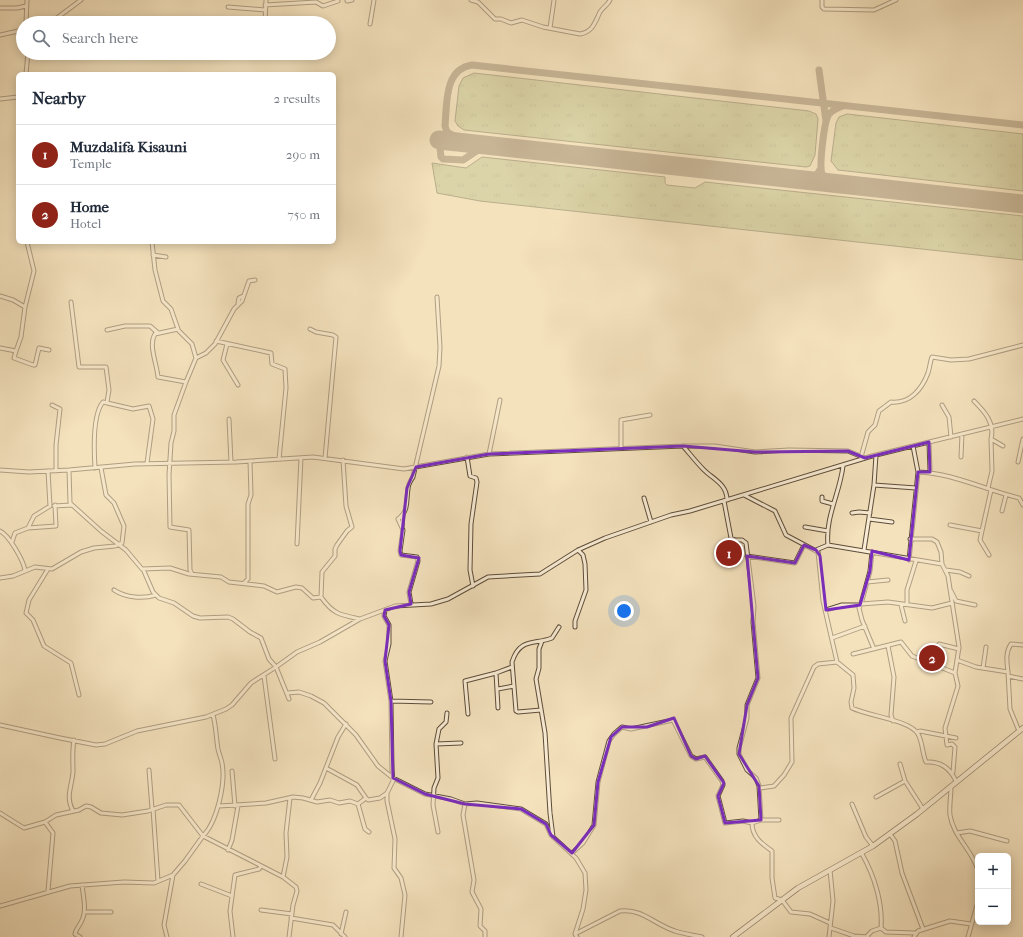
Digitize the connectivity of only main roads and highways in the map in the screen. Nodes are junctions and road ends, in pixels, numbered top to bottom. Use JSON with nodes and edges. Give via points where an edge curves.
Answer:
{"nodes":[{"id":1,"x":1021,"y":729,"type":"edge"},
{"id":2,"x":733,"y":937,"type":"edge"}],
"edges":[{"from":1,"to":2,"type":"main road","via":[[890,834],[862,854],[798,888]]}]}
